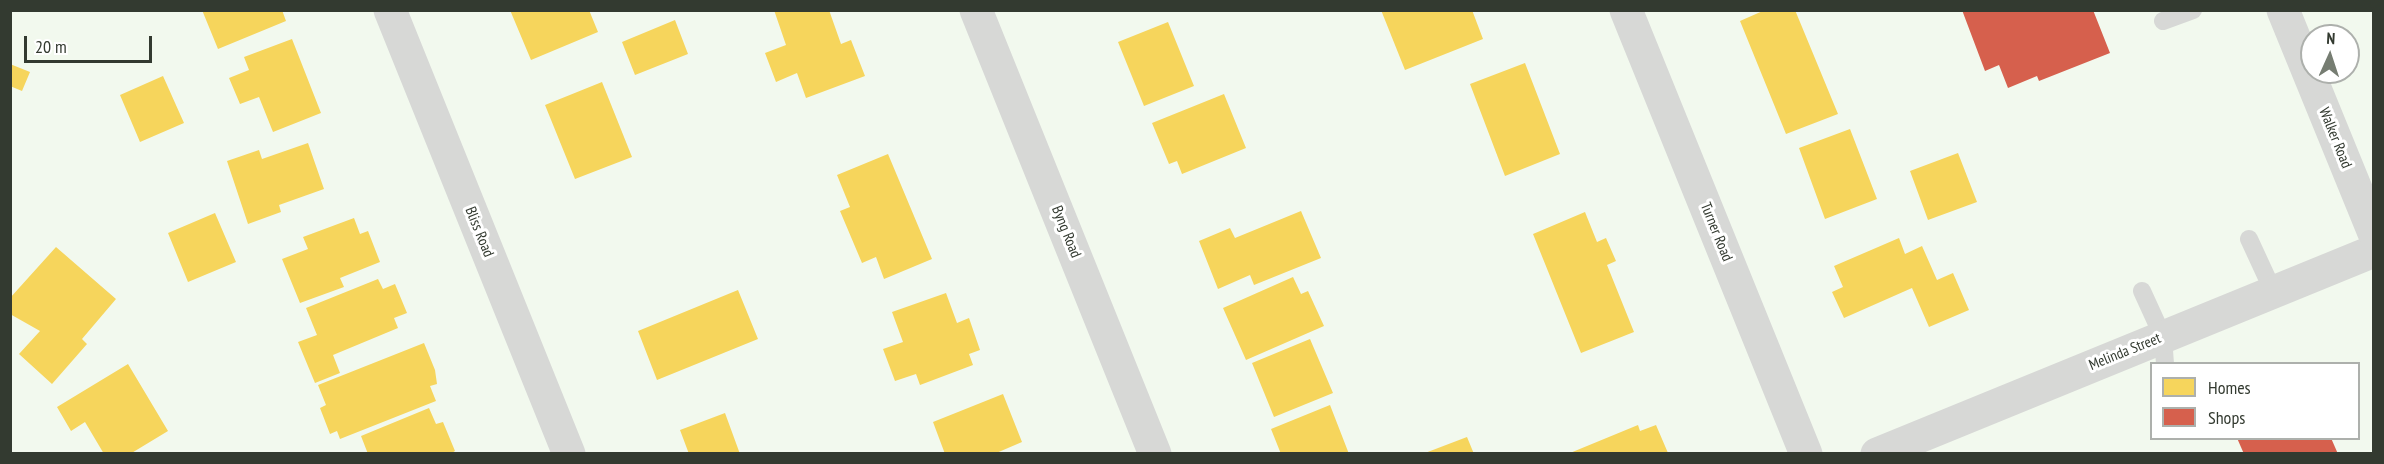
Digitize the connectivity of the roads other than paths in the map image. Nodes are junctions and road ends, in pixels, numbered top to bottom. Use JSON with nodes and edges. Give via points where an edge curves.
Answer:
{"nodes":[{"id":1,"x":390,"y":10,"type":"edge"},
{"id":2,"x":976,"y":10,"type":"edge"},
{"id":3,"x":1626,"y":10,"type":"edge"},
{"id":4,"x":2193,"y":10,"type":"edge"},
{"id":5,"x":2283,"y":10,"type":"edge"},
{"id":6,"x":2163,"y":21,"type":"dead end"},
{"id":7,"x":2373,"y":233,"type":"edge"},
{"id":8,"x":2249,"y":239,"type":"dead end"},
{"id":9,"x":2373,"y":251,"type":"edge"},
{"id":10,"x":2142,"y":291,"type":"dead end"},
{"id":11,"x":2273,"y":291,"type":"junction"},
{"id":12,"x":2164,"y":350,"type":"edge"},
{"id":13,"x":569,"y":453,"type":"edge"},
{"id":14,"x":1155,"y":453,"type":"edge"},
{"id":15,"x":1806,"y":453,"type":"edge"},
{"id":16,"x":1877,"y":453,"type":"edge"}],
"edges":[{"from":1,"to":13,"type":"street","name":"Bliss Road"},
{"from":2,"to":14,"type":"street","name":"Byng Road"},
{"from":3,"to":15,"type":"street","name":"Turner Road"},
{"from":4,"to":6,"type":"lane"},
{"from":5,"to":7,"type":"street","name":"Walker Road"},
{"from":8,"to":11,"type":"lane"},
{"from":9,"to":11,"type":"street","name":"Melinda Street"},
{"from":10,"to":12,"type":"lane"},
{"from":11,"to":12,"type":"street","name":"Melinda Street"},
{"from":12,"to":16,"type":"street","name":"Melinda Street"}]}
